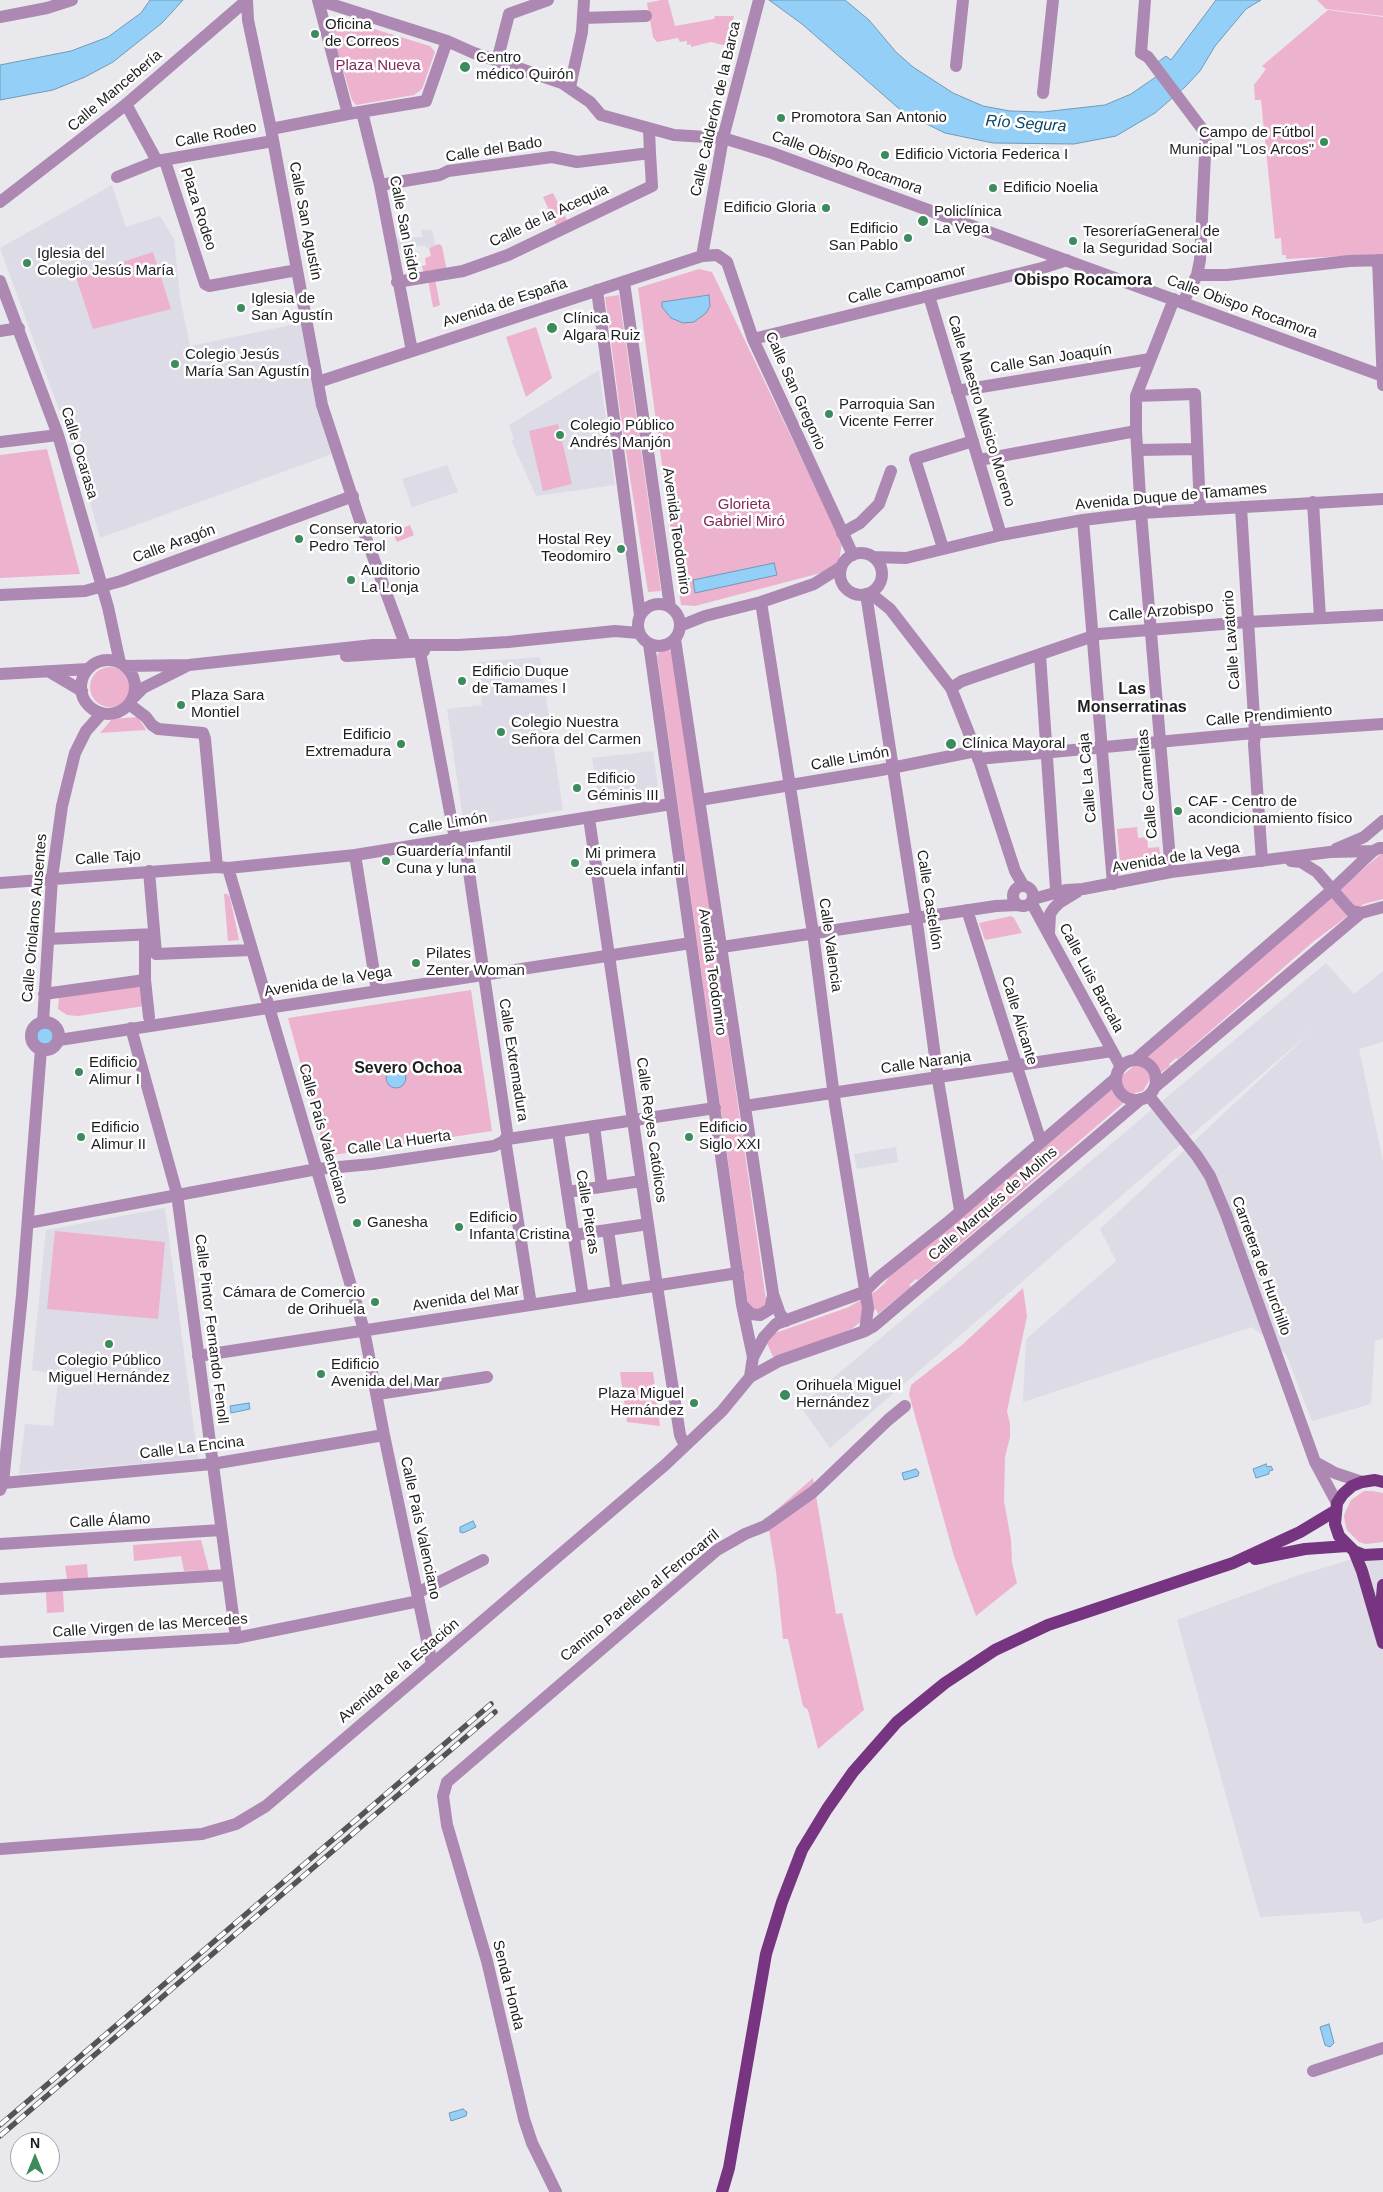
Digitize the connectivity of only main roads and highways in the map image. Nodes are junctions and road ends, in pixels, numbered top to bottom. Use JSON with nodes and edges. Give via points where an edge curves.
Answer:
{"nodes":[{"id":1,"x":1380,"y":1481,"type":"edge"},
{"id":2,"x":1336,"y":1507,"type":"junction"},
{"id":3,"x":1350,"y":1548,"type":"junction"},
{"id":4,"x":1383,"y":1554,"type":"edge"},
{"id":5,"x":1233,"y":1563,"type":"junction"},
{"id":6,"x":1383,"y":1585,"type":"edge"},
{"id":7,"x":1381,"y":1637,"type":"edge"},
{"id":8,"x":722,"y":2192,"type":"edge"}],
"edges":[{"from":1,"to":2,"type":"main road","via":[[1352,1486]]},
{"from":2,"to":3,"type":"main road","via":[[1337,1530]]},
{"from":2,"to":5,"type":"main road","via":[[1300,1532]]},
{"from":3,"to":4,"type":"main road","via":[[1364,1555]]},
{"from":3,"to":5,"type":"main road","via":[[1305,1549]]},
{"from":3,"to":7,"type":"main road","via":[[1362,1570]]},
{"from":5,"to":8,"type":"main road","via":[[1048,1625],[995,1650],[945,1683],[897,1722],[853,1772],[802,1850],[779,1911],[766,1954],[729,2168]]},
{"from":6,"to":7,"type":"main road"}]}
